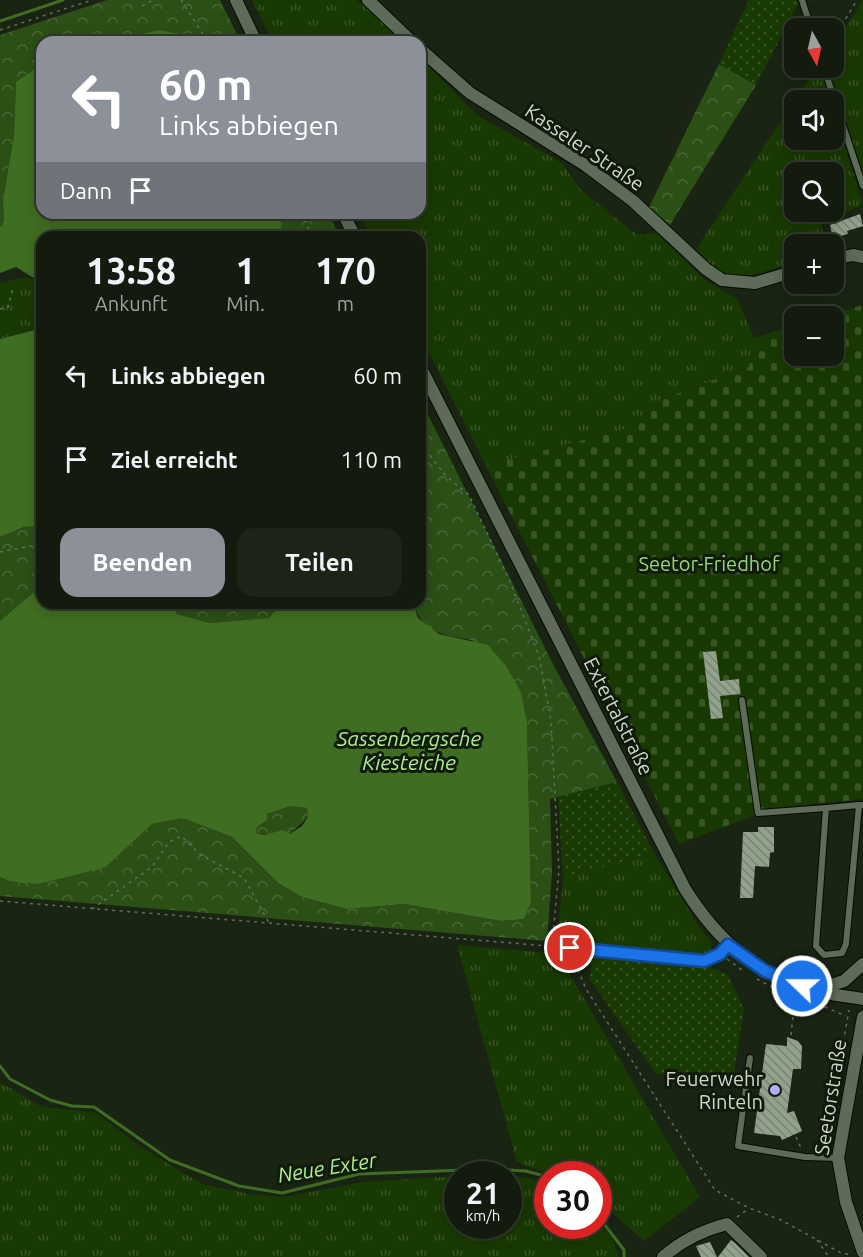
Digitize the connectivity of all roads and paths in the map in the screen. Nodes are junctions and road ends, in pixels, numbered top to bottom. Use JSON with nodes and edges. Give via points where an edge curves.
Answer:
{"nodes":[{"id":1,"x":92,"y":0,"type":"edge"},
{"id":2,"x":153,"y":0,"type":"edge"},
{"id":3,"x":181,"y":0,"type":"edge"},
{"id":4,"x":236,"y":0,"type":"edge"},
{"id":5,"x":368,"y":0,"type":"edge"},
{"id":6,"x":802,"y":0,"type":"edge"},
{"id":7,"x":857,"y":0,"type":"edge"},
{"id":8,"x":142,"y":6,"type":"dead end"},
{"id":9,"x":808,"y":18,"type":"edge"},
{"id":10,"x":844,"y":21,"type":"edge"},
{"id":11,"x":0,"y":30,"type":"edge"},
{"id":12,"x":204,"y":36,"type":"edge"},
{"id":13,"x":253,"y":36,"type":"edge"},
{"id":14,"x":406,"y":36,"type":"edge"},
{"id":15,"x":426,"y":54,"type":"edge"},
{"id":16,"x":827,"y":78,"type":"edge"},
{"id":17,"x":863,"y":186,"type":"edge"},
{"id":18,"x":844,"y":257,"type":"edge"},
{"id":19,"x":863,"y":257,"type":"edge"},
{"id":20,"x":784,"y":274,"type":"edge"},
{"id":21,"x":13,"y":288,"type":"dead end"},
{"id":22,"x":0,"y":309,"type":"edge"},
{"id":23,"x":426,"y":378,"type":"edge"},
{"id":24,"x":426,"y":447,"type":"edge"},
{"id":25,"x":36,"y":545,"type":"edge"},
{"id":26,"x":0,"y":552,"type":"edge"},
{"id":27,"x":742,"y":700,"type":"dead end"},
{"id":28,"x":861,"y":805,"type":"edge"},
{"id":29,"x":826,"y":808,"type":"junction"},
{"id":30,"x":0,"y":902,"type":"edge"},
{"id":31,"x":91,"y":910,"type":"junction"},
{"id":32,"x":270,"y":925,"type":"junction"},
{"id":33,"x":728,"y":945,"type":"junction"},
{"id":34,"x":552,"y":946,"type":"junction"},
{"id":35,"x":570,"y":948,"type":"junction"},
{"id":36,"x":863,"y":964,"type":"edge"},
{"id":37,"x":814,"y":990,"type":"junction"},
{"id":38,"x":795,"y":996,"type":"dead end"},
{"id":39,"x":863,"y":999,"type":"edge"},
{"id":40,"x":847,"y":1017,"type":"dead end"},
{"id":41,"x":863,"y":1017,"type":"edge"},
{"id":42,"x":791,"y":1035,"type":"dead end"},
{"id":43,"x":750,"y":1058,"type":"dead end"},
{"id":44,"x":857,"y":1079,"type":"edge"},
{"id":45,"x":842,"y":1126,"type":"junction"},
{"id":46,"x":796,"y":1137,"type":"dead end"},
{"id":47,"x":805,"y":1157,"type":"junction"},
{"id":48,"x":838,"y":1158,"type":"junction"},
{"id":49,"x":748,"y":1208,"type":"junction"},
{"id":50,"x":727,"y":1224,"type":"junction"},
{"id":51,"x":817,"y":1240,"type":"junction"},
{"id":52,"x":857,"y":1254,"type":"edge"},
{"id":53,"x":663,"y":1257,"type":"edge"},
{"id":54,"x":761,"y":1257,"type":"edge"},
{"id":55,"x":829,"y":1257,"type":"edge"}],
"edges":[{"from":1,"to":11,"type":"path"},
{"from":2,"to":8,"type":"path"},
{"from":3,"to":12,"type":"path"},
{"from":4,"to":13,"type":"street"},
{"from":5,"to":14,"type":"street"},
{"from":6,"to":9,"type":"lane"},
{"from":7,"to":10,"type":"path"},
{"from":15,"to":20,"type":"street","name":"Kasseler Straße","via":[[470,93],[585,165],[633,201],[722,280],[755,283]]},
{"from":16,"to":17,"type":"lane"},
{"from":18,"to":19,"type":"street"},
{"from":21,"to":22,"type":"path","via":[[8,307]]},
{"from":23,"to":33,"type":"street","name":"Extertalstraße","via":[[685,889],[703,918]]},
{"from":24,"to":34,"type":"path","via":[[446,476],[469,495],[509,579],[539,656],[551,721],[559,870]]},
{"from":25,"to":26,"type":"path"},
{"from":27,"to":29,"type":"lane","via":[[758,813]]},
{"from":28,"to":29,"type":"lane"},
{"from":28,"to":29,"type":"lane","via":[[846,944],[842,953],[834,956],[824,955],[816,946]]},
{"from":30,"to":31,"type":"path"},
{"from":31,"to":32,"type":"path"},
{"from":31,"to":32,"type":"path","via":[[152,867],[169,842],[181,836],[201,855],[244,878]]},
{"from":32,"to":34,"type":"path"},
{"from":33,"to":35,"type":"lane","via":[[720,954],[704,961]]},
{"from":33,"to":37,"type":"street","name":"Extertalstraße","via":[[765,971]]},
{"from":34,"to":35,"type":"path"},
{"from":35,"to":49,"type":"path","via":[[575,970],[586,989],[715,1190]]},
{"from":36,"to":37,"type":"street","via":[[844,981]]},
{"from":37,"to":39,"type":"street","name":"Extertalstraße"},
{"from":38,"to":42,"type":"path"},
{"from":40,"to":45,"type":"path","via":[[833,1101]]},
{"from":41,"to":44,"type":"street","name":"Seetorstraße"},
{"from":43,"to":47,"type":"lane","via":[[738,1146]]},
{"from":44,"to":45,"type":"street","name":"Seetorstraße"},
{"from":45,"to":48,"type":"street","name":"Seetorstraße"},
{"from":46,"to":47,"type":"path"},
{"from":47,"to":48,"type":"lane"},
{"from":48,"to":52,"type":"street","name":"Seetorstraße"},
{"from":49,"to":50,"type":"path"},
{"from":49,"to":51,"type":"path"},
{"from":50,"to":53,"type":"street","via":[[675,1246]]},
{"from":50,"to":54,"type":"street"},
{"from":51,"to":52,"type":"path","via":[[841,1253]]},
{"from":51,"to":55,"type":"path"}]}
